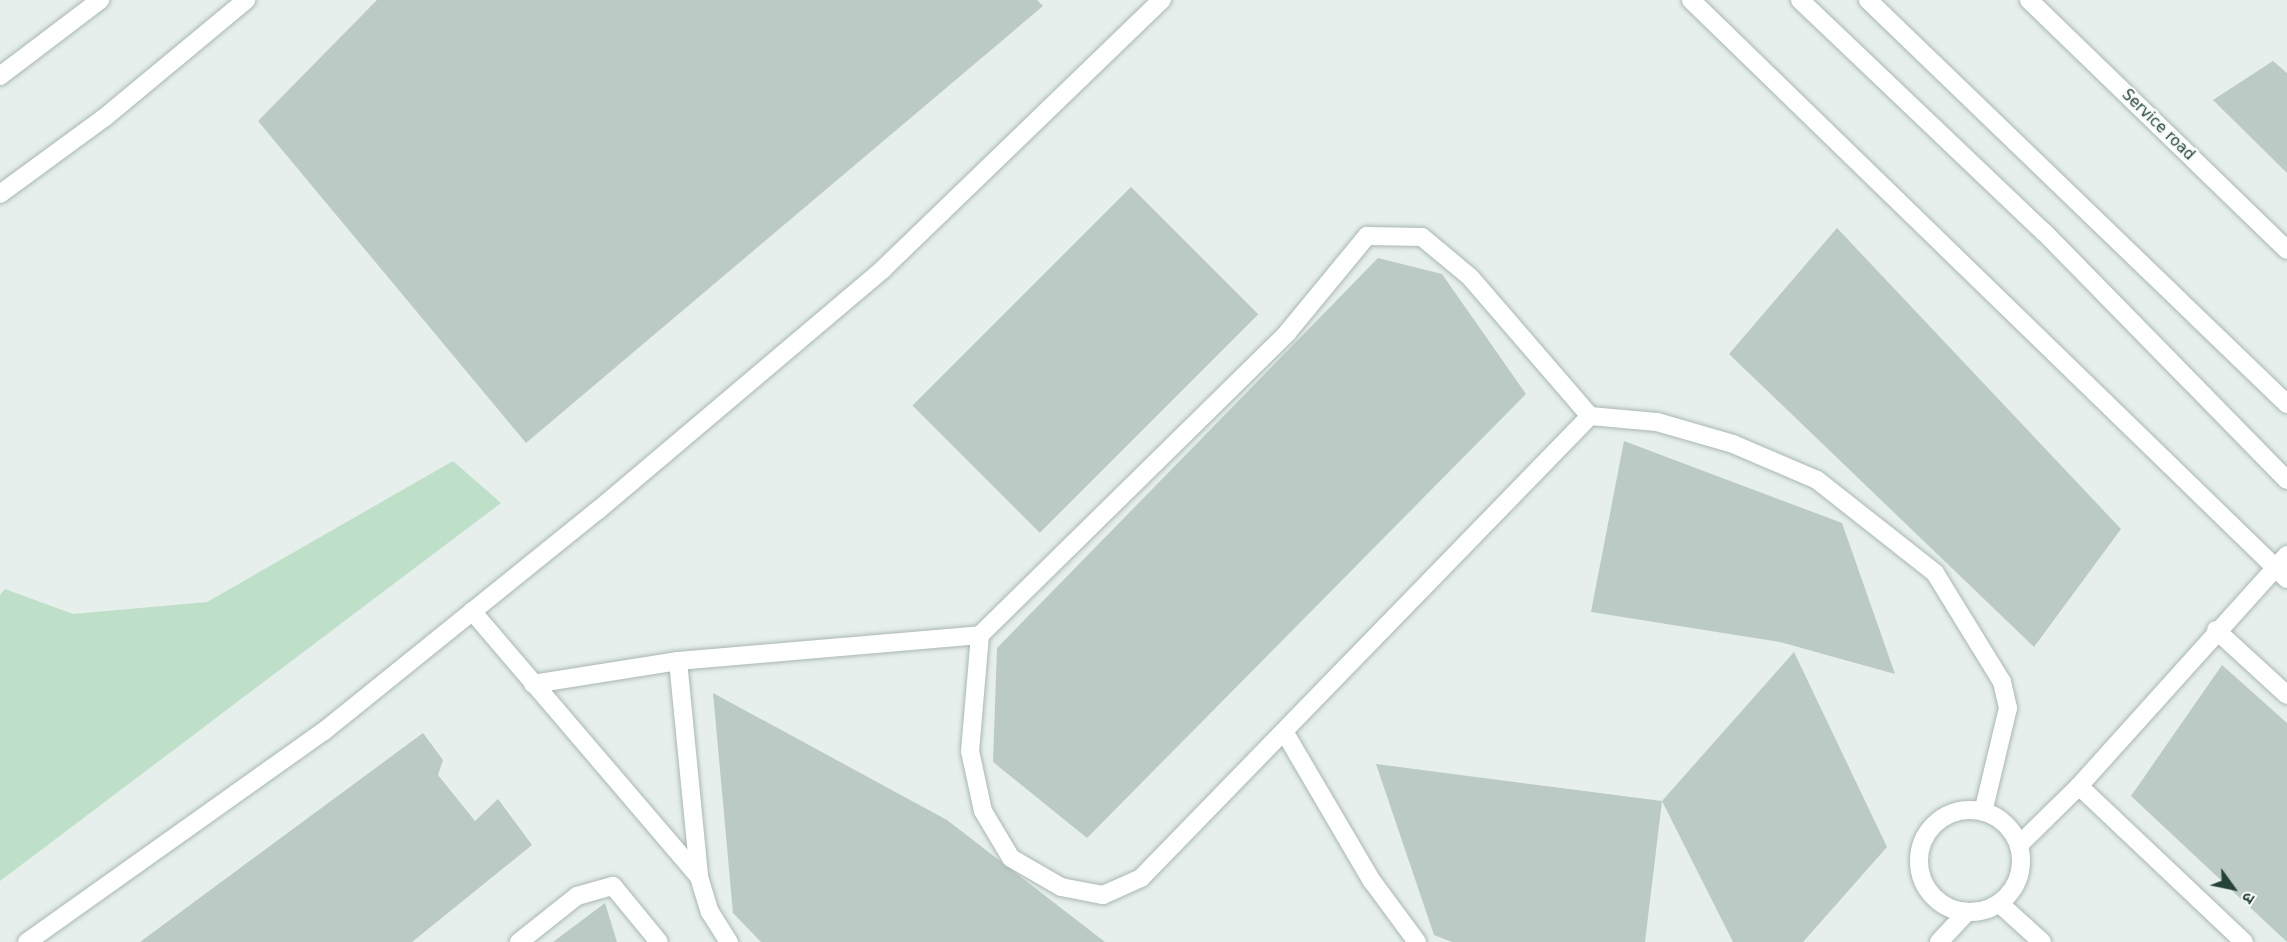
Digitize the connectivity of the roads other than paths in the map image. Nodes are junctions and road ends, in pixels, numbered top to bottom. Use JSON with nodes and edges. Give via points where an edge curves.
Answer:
{"nodes":[{"id":1,"x":100,"y":0,"type":"edge"},
{"id":2,"x":246,"y":0,"type":"edge"},
{"id":3,"x":1162,"y":0,"type":"edge"},
{"id":4,"x":1691,"y":0,"type":"edge"},
{"id":5,"x":1800,"y":0,"type":"edge"},
{"id":6,"x":1868,"y":0,"type":"edge"},
{"id":7,"x":2029,"y":0,"type":"edge"},
{"id":8,"x":0,"y":76,"type":"edge"},
{"id":9,"x":0,"y":194,"type":"edge"},
{"id":10,"x":2287,"y":250,"type":"edge"},
{"id":11,"x":2287,"y":404,"type":"edge"},
{"id":12,"x":1590,"y":416,"type":"junction"},
{"id":13,"x":2287,"y":480,"type":"edge"},
{"id":14,"x":2283,"y":567,"type":"edge"},
{"id":15,"x":472,"y":611,"type":"junction"},
{"id":16,"x":2216,"y":630,"type":"junction"},
{"id":17,"x":980,"y":635,"type":"junction"},
{"id":18,"x":678,"y":661,"type":"junction"},
{"id":19,"x":533,"y":684,"type":"junction"},
{"id":20,"x":2287,"y":695,"type":"edge"},
{"id":21,"x":1285,"y":733,"type":"junction"},
{"id":22,"x":2079,"y":786,"type":"junction"},
{"id":23,"x":1983,"y":812,"type":"junction"},
{"id":24,"x":2019,"y":845,"type":"junction"},
{"id":25,"x":699,"y":877,"type":"junction"},
{"id":26,"x":1999,"y":903,"type":"junction"},
{"id":27,"x":1967,"y":912,"type":"junction"},
{"id":28,"x":27,"y":942,"type":"edge"},
{"id":29,"x":519,"y":942,"type":"edge"},
{"id":30,"x":659,"y":942,"type":"edge"},
{"id":31,"x":729,"y":942,"type":"edge"},
{"id":32,"x":1417,"y":942,"type":"edge"},
{"id":33,"x":1939,"y":942,"type":"edge"},
{"id":34,"x":2042,"y":942,"type":"edge"},
{"id":35,"x":2244,"y":942,"type":"edge"}],
"edges":[{"from":1,"to":8,"type":"street"},
{"from":2,"to":9,"type":"street","via":[[104,118]]},
{"from":3,"to":15,"type":"street","via":[[883,269]]},
{"from":4,"to":14,"type":"street"},
{"from":5,"to":13,"type":"street","via":[[2044,232]]},
{"from":6,"to":11,"type":"street"},
{"from":7,"to":10,"type":"street","name":"Service road"},
{"from":12,"to":17,"type":"street","via":[[1470,277],[1422,237],[1367,236],[1287,333]]},
{"from":12,"to":21,"type":"street"},
{"from":12,"to":23,"type":"street","via":[[1678,428],[1733,444],[1817,480],[1935,573],[2002,682],[2008,708]]},
{"from":14,"to":16,"type":"street"},
{"from":15,"to":19,"type":"street"},
{"from":15,"to":28,"type":"street","via":[[324,731]]},
{"from":16,"to":20,"type":"street"},
{"from":16,"to":22,"type":"street"},
{"from":17,"to":18,"type":"street"},
{"from":17,"to":21,"type":"street","via":[[970,751],[983,811],[1011,858],[1061,887],[1103,895],[1141,878]]},
{"from":18,"to":19,"type":"street"},
{"from":18,"to":25,"type":"street"},
{"from":19,"to":25,"type":"street"},
{"from":21,"to":32,"type":"street","via":[[1372,881]]},
{"from":22,"to":24,"type":"street"},
{"from":22,"to":35,"type":"street"},
{"from":23,"to":24,"type":"street","via":[[2010,830]]},
{"from":23,"to":27,"type":"street","via":[[1966,810],[1935,824],[1919,854],[1920,871],[1931,893],[1950,909]]},
{"from":24,"to":26,"type":"street","via":[[2018,878]]},
{"from":25,"to":31,"type":"street","via":[[710,912]]},
{"from":26,"to":27,"type":"street"},
{"from":26,"to":34,"type":"street"},
{"from":27,"to":33,"type":"street"},
{"from":29,"to":30,"type":"street","via":[[577,896],[613,886]]}]}
